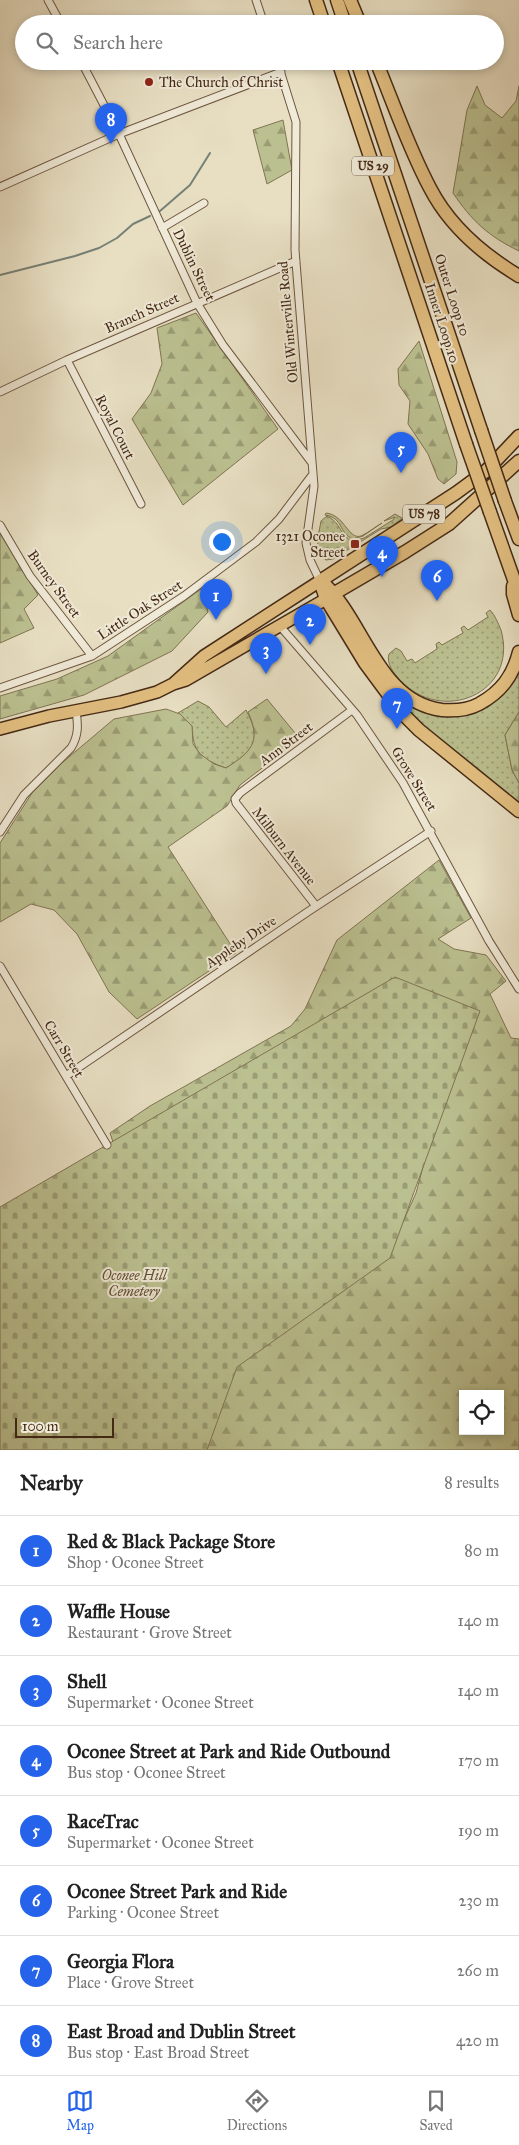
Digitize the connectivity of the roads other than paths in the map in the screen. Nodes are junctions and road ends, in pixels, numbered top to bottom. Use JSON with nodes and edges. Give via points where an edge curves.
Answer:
{"nodes":[{"id":1,"x":48,"y":0,"type":"edge"},
{"id":2,"x":256,"y":0,"type":"edge"},
{"id":3,"x":316,"y":0,"type":"edge"},
{"id":4,"x":337,"y":0,"type":"edge"},
{"id":5,"x":350,"y":0,"type":"edge"},
{"id":6,"x":56,"y":15,"type":"edge"},
{"id":7,"x":261,"y":15,"type":"edge"},
{"id":8,"x":321,"y":15,"type":"edge"},
{"id":9,"x":342,"y":15,"type":"edge"},
{"id":10,"x":356,"y":15,"type":"edge"},
{"id":11,"x":85,"y":70,"type":"edge"},
{"id":12,"x":341,"y":70,"type":"edge"},
{"id":13,"x":360,"y":70,"type":"edge"},
{"id":14,"x":380,"y":70,"type":"edge"},
{"id":15,"x":281,"y":72,"type":"joint"},
{"id":16,"x":119,"y":134,"type":"junction"},
{"id":17,"x":0,"y":187,"type":"edge"},
{"id":18,"x":204,"y":203,"type":"dead end"},
{"id":19,"x":162,"y":228,"type":"junction"},
{"id":20,"x":296,"y":261,"type":"junction"},
{"id":21,"x":519,"y":276,"type":"edge"},
{"id":22,"x":197,"y":303,"type":"junction"},
{"id":23,"x":67,"y":360,"type":"junction"},
{"id":24,"x":0,"y":392,"type":"edge"},
{"id":25,"x":519,"y":436,"type":"edge"},
{"id":26,"x":519,"y":461,"type":"edge"},
{"id":27,"x":313,"y":463,"type":"junction"},
{"id":28,"x":314,"y":474,"type":"junction"},
{"id":29,"x":505,"y":501,"type":"junction"},
{"id":30,"x":141,"y":504,"type":"dead end"},
{"id":31,"x":519,"y":515,"type":"edge"},
{"id":32,"x":0,"y":525,"type":"edge"},
{"id":33,"x":519,"y":539,"type":"edge"},
{"id":34,"x":513,"y":576,"type":"junction"},
{"id":35,"x":320,"y":580,"type":"junction"},
{"id":36,"x":348,"y":585,"type":"junction"},
{"id":37,"x":519,"y":594,"type":"edge"},
{"id":38,"x":330,"y":596,"type":"junction"},
{"id":39,"x":519,"y":616,"type":"edge"},
{"id":40,"x":279,"y":625,"type":"junction"},
{"id":41,"x":354,"y":626,"type":"junction"},
{"id":42,"x":519,"y":652,"type":"edge"},
{"id":43,"x":92,"y":656,"type":"junction"},
{"id":44,"x":173,"y":684,"type":"junction"},
{"id":45,"x":0,"y":688,"type":"edge"},
{"id":46,"x":76,"y":710,"type":"junction"},
{"id":47,"x":352,"y":710,"type":"junction"},
{"id":48,"x":0,"y":729,"type":"edge"},
{"id":49,"x":235,"y":799,"type":"joint"},
{"id":50,"x":519,"y":811,"type":"edge"},
{"id":51,"x":431,"y":831,"type":"junction"},
{"id":52,"x":0,"y":832,"type":"edge"},
{"id":53,"x":316,"y":906,"type":"junction"},
{"id":54,"x":0,"y":966,"type":"edge"},
{"id":55,"x":519,"y":988,"type":"edge"},
{"id":56,"x":66,"y":1076,"type":"junction"},
{"id":57,"x":107,"y":1145,"type":"dead end"}],
"edges":[{"from":1,"to":6,"type":"street"},
{"from":2,"to":7,"type":"street"},
{"from":3,"to":8,"type":"highway"},
{"from":4,"to":9,"type":"highway"},
{"from":5,"to":10,"type":"highway"},
{"from":11,"to":16,"type":"street","name":"Dublin Street"},
{"from":12,"to":34,"type":"highway","name":"Inner Loop 10","number":"US 29","bridge":true},
{"from":13,"to":29,"type":"highway","name":"Outer Loop 10","number":"US 29","bridge":true},
{"from":14,"to":21,"type":"highway","via":[[430,189],[466,235]]},
{"from":15,"to":16,"type":"street"},
{"from":15,"to":20,"type":"street","name":"Old Winterville Road","via":[[296,122]]},
{"from":16,"to":17,"type":"street"},
{"from":16,"to":19,"type":"street","name":"Dublin Street"},
{"from":18,"to":19,"type":"street"},
{"from":19,"to":22,"type":"street","name":"Dublin Street"},
{"from":20,"to":22,"type":"street","name":"Branch Street"},
{"from":20,"to":27,"type":"street","name":"Old Winterville Road"},
{"from":22,"to":23,"type":"street","name":"Branch Street"},
{"from":22,"to":27,"type":"street","name":"Dublin Street","via":[[223,345]]},
{"from":23,"to":24,"type":"street","name":"Branch Street"},
{"from":23,"to":30,"type":"street","name":"Royal Court"},
{"from":25,"to":35,"type":"highway","number":"US 78","via":[[486,471],[456,493]]},
{"from":26,"to":36,"type":"highway","via":[[456,519]]},
{"from":27,"to":28,"type":"street","name":"Old Winterville Road"},
{"from":28,"to":35,"type":"street","name":"Old Winterville Road","via":[[306,543]]},
{"from":28,"to":43,"type":"street","name":"Little Oak Street","via":[[279,519],[256,542],[184,596]]},
{"from":29,"to":31,"type":"highway"},
{"from":29,"to":33,"type":"highway","name":"Outer Loop 10","number":"US 29"},
{"from":32,"to":43,"type":"street","name":"Burney Street","via":[[30,576]]},
{"from":34,"to":37,"type":"highway","name":"Inner Loop 10","number":"US 29"},
{"from":34,"to":39,"type":"highway","via":[[513,594]]},
{"from":35,"to":38,"type":"highway"},
{"from":35,"to":44,"type":"main road","via":[[204,656]]},
{"from":36,"to":38,"type":"highway"},
{"from":36,"to":41,"type":"highway","via":[[348,604]]},
{"from":38,"to":40,"type":"main road"},
{"from":38,"to":41,"type":"highway"},
{"from":38,"to":50,"type":"highway","via":[[365,663],[402,713]]},
{"from":40,"to":44,"type":"main road","via":[[186,680]]},
{"from":40,"to":47,"type":"street","name":"Grove Street"},
{"from":41,"to":42,"type":"highway","via":[[401,692],[410,700],[433,709],[460,710],[488,699],[509,679]]},
{"from":43,"to":45,"type":"street","name":"Little Oak Street"},
{"from":44,"to":46,"type":"main road","via":[[121,702]]},
{"from":46,"to":48,"type":"main road"},
{"from":46,"to":52,"type":"street","via":[[78,726],[71,748],[24,795]]},
{"from":47,"to":49,"type":"street","name":"Ann Street"},
{"from":47,"to":51,"type":"street","name":"Grove Street","via":[[403,783]]},
{"from":49,"to":53,"type":"street","name":"Milburn Avenue","via":[[253,827]]},
{"from":51,"to":53,"type":"street","name":"Appleby Drive"},
{"from":51,"to":55,"type":"street","name":"Grove Street","via":[[489,941]]},
{"from":53,"to":56,"type":"street","name":"Appleby Drive"},
{"from":54,"to":56,"type":"street","name":"Carr Street"},
{"from":56,"to":57,"type":"street","name":"Carr Street"}]}
